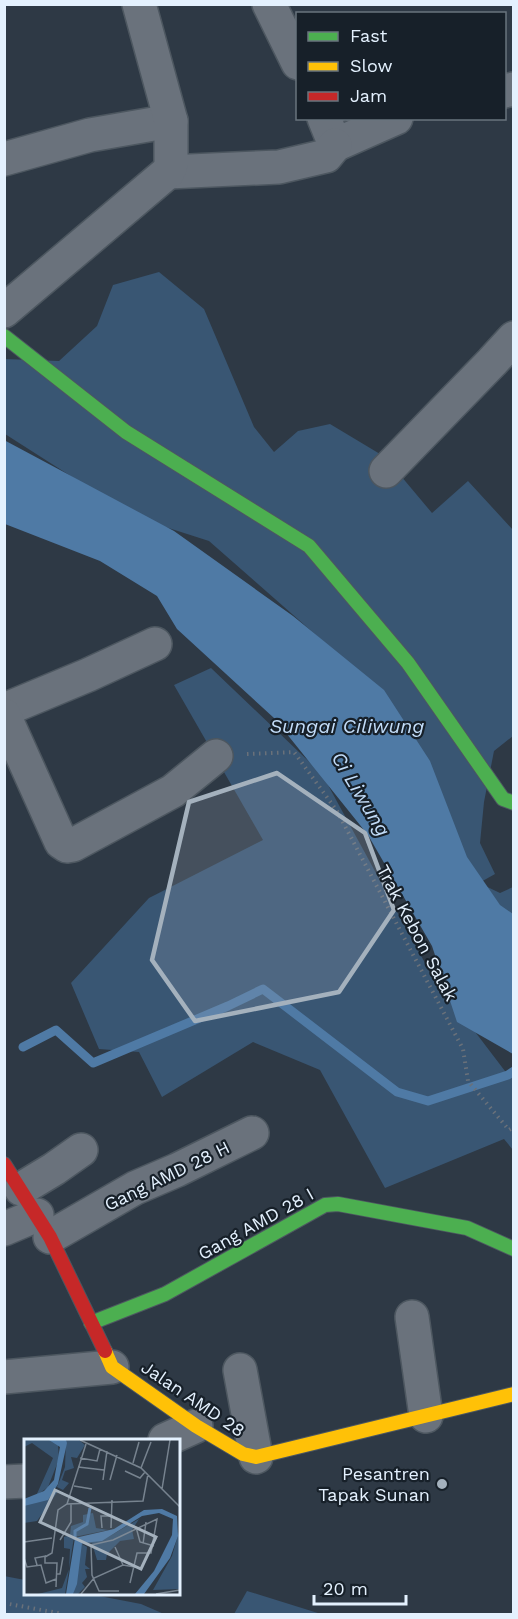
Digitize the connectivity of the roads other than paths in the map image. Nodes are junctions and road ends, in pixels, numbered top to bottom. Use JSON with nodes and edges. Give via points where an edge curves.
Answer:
{"nodes":[{"id":1,"x":139,"y":4,"type":"edge"},
{"id":2,"x":269,"y":4,"type":"edge"},
{"id":3,"x":296,"y":61,"type":"edge"},
{"id":4,"x":387,"y":120,"type":"edge"},
{"id":5,"x":171,"y":121,"type":"junction"},
{"id":6,"x":330,"y":132,"type":"edge"},
{"id":7,"x":4,"y":159,"type":"edge"},
{"id":8,"x":168,"y":171,"type":"junction"},
{"id":9,"x":4,"y":311,"type":"edge"},
{"id":10,"x":4,"y":336,"type":"edge"},
{"id":11,"x":513,"y":338,"type":"edge"},
{"id":12,"x":386,"y":471,"type":"dead end"},
{"id":13,"x":155,"y":644,"type":"dead end"},
{"id":14,"x":4,"y":712,"type":"edge"},
{"id":15,"x":216,"y":756,"type":"road end"},
{"id":16,"x":513,"y":802,"type":"edge"},
{"id":17,"x":252,"y":1133,"type":"dead end"},
{"id":18,"x":81,"y":1150,"type":"dead end"},
{"id":19,"x":28,"y":1201,"type":"edge"},
{"id":20,"x":4,"y":1229,"type":"edge"},
{"id":21,"x":513,"y":1249,"type":"edge"},
{"id":22,"x":412,"y":1317,"type":"dead end"},
{"id":23,"x":91,"y":1323,"type":"junction"},
{"id":24,"x":112,"y":1367,"type":"junction"},
{"id":25,"x":240,"y":1370,"type":"dead end"},
{"id":26,"x":4,"y":1377,"type":"edge"},
{"id":27,"x":513,"y":1394,"type":"edge"},
{"id":28,"x":426,"y":1416,"type":"junction"},
{"id":29,"x":196,"y":1426,"type":"junction"},
{"id":30,"x":167,"y":1439,"type":"edge"},
{"id":31,"x":256,"y":1457,"type":"junction"},
{"id":32,"x":24,"y":1481,"type":"edge"},
{"id":33,"x":4,"y":1482,"type":"edge"}],
"edges":[{"from":1,"to":5,"type":"street"},
{"from":2,"to":3,"type":"street"},
{"from":4,"to":6,"type":"street"},
{"from":5,"to":7,"type":"street","via":[[90,135]]},
{"from":5,"to":8,"type":"street"},
{"from":6,"to":8,"type":"street","via":[[326,156],[279,167]]},
{"from":8,"to":9,"type":"street"},
{"from":10,"to":16,"type":"street","via":[[126,432],[309,546],[408,663],[495,789],[503,799]]},
{"from":11,"to":12,"type":"street"},
{"from":13,"to":14,"type":"street"},
{"from":14,"to":15,"type":"street","via":[[60,842],[67,846],[173,791]]},
{"from":17,"to":19,"type":"street","name":"Gang AMD 28 H","via":[[107,1205]]},
{"from":18,"to":19,"type":"street","via":[[54,1169]]},
{"from":19,"to":20,"type":"street"},
{"from":19,"to":23,"type":"street","name":"Jalan AMD 28"},
{"from":21,"to":23,"type":"street","name":"Gang AMD 28 I","via":[[467,1228],[338,1204],[325,1205],[165,1294]]},
{"from":22,"to":28,"type":"street"},
{"from":23,"to":24,"type":"street","name":"Jalan AMD 28"},
{"from":24,"to":26,"type":"street"},
{"from":24,"to":29,"type":"street","name":"Jalan AMD 28"},
{"from":25,"to":31,"type":"street"},
{"from":27,"to":28,"type":"street","name":"Jalan AMD 28"},
{"from":28,"to":31,"type":"street","name":"Jalan AMD 28"},
{"from":29,"to":30,"type":"street"},
{"from":29,"to":31,"type":"street","name":"Jalan AMD 28","via":[[243,1454]]},
{"from":32,"to":33,"type":"street"}]}
